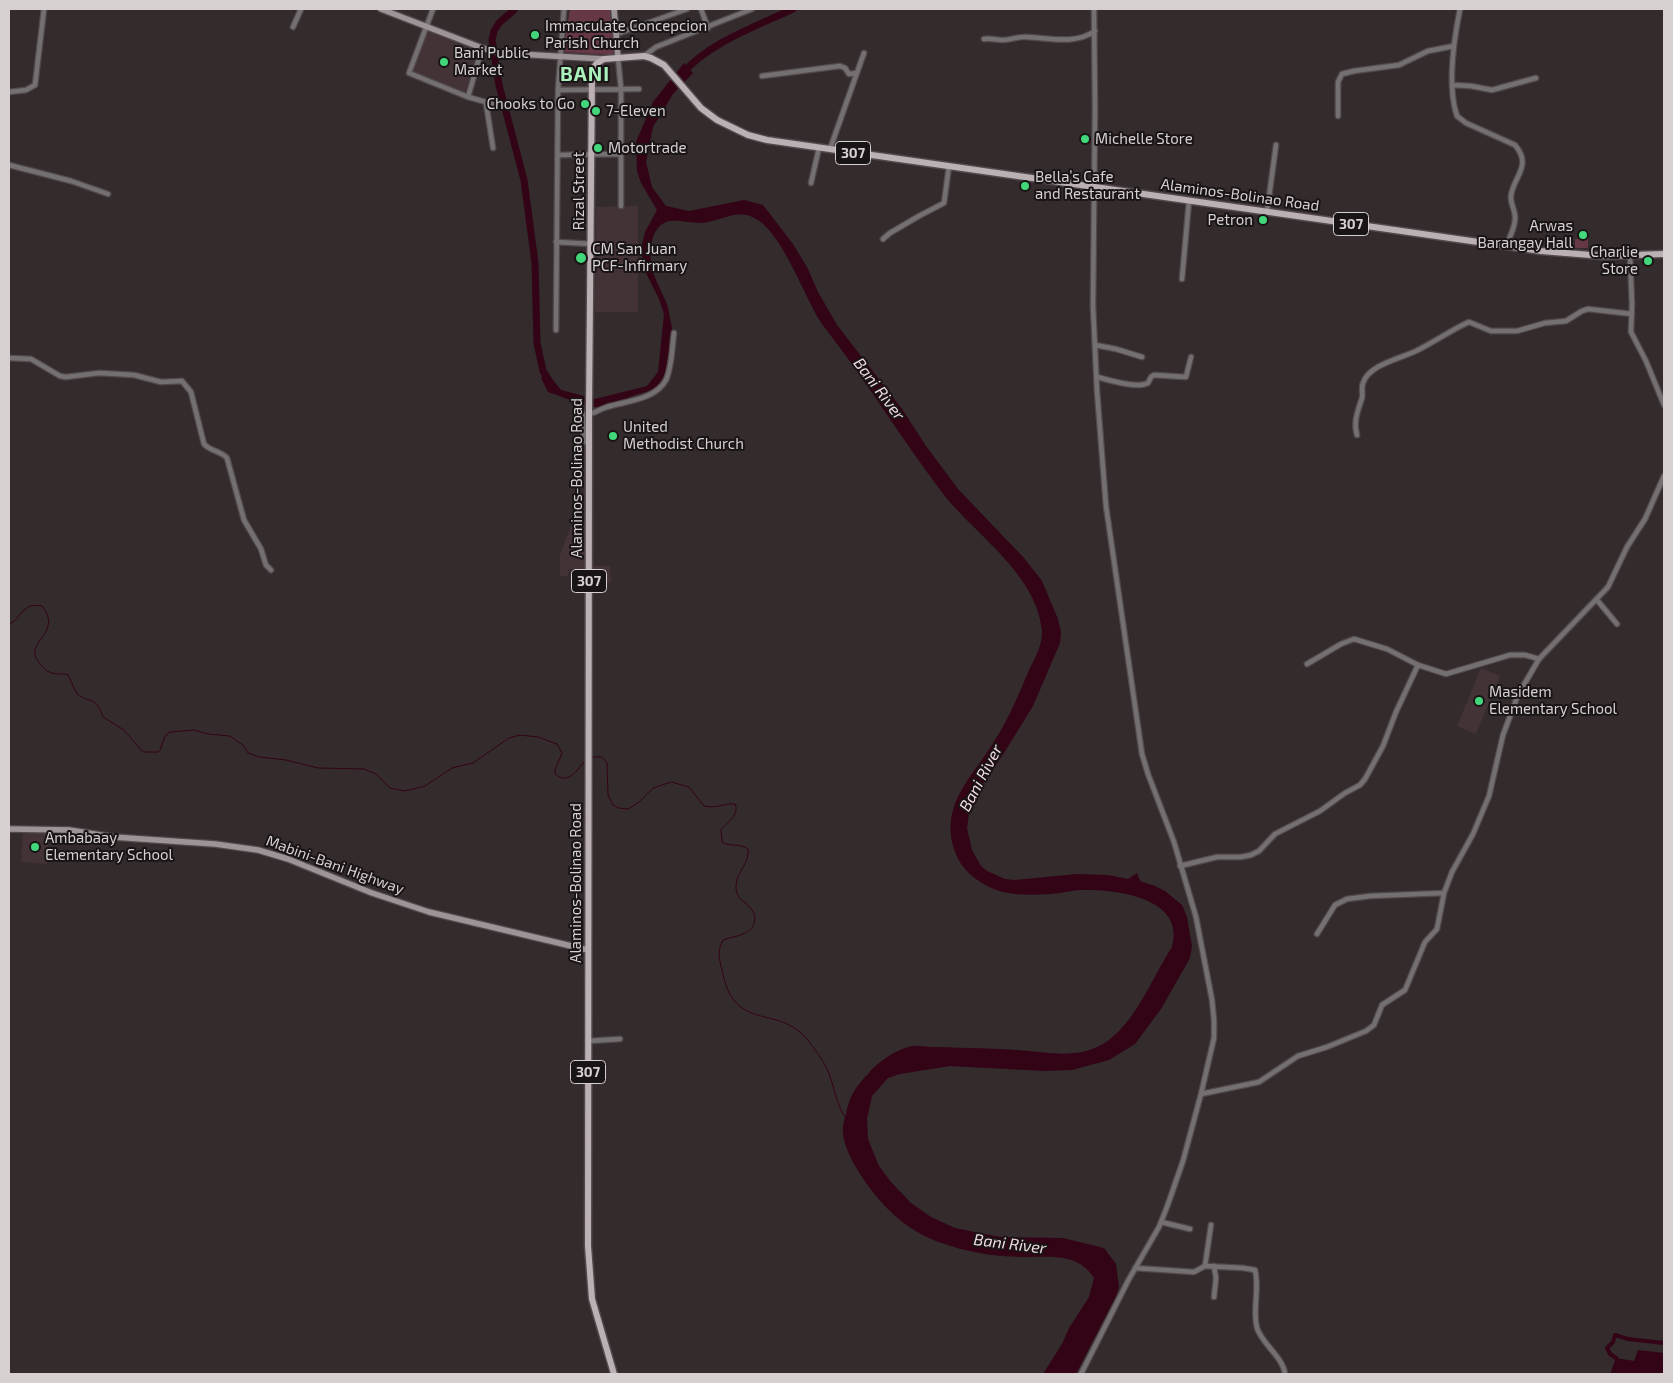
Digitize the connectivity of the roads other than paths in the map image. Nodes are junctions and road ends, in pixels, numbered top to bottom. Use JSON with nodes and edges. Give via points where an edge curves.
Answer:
{"nodes":[{"id":1,"x":44,"y":9,"type":"edge"},
{"id":2,"x":301,"y":9,"type":"edge"},
{"id":3,"x":381,"y":9,"type":"edge"},
{"id":4,"x":433,"y":9,"type":"edge"},
{"id":5,"x":564,"y":9,"type":"edge"},
{"id":6,"x":614,"y":9,"type":"edge"},
{"id":7,"x":687,"y":9,"type":"edge"},
{"id":8,"x":701,"y":9,"type":"edge"},
{"id":9,"x":752,"y":9,"type":"edge"},
{"id":10,"x":1094,"y":9,"type":"edge"},
{"id":11,"x":1460,"y":9,"type":"edge"},
{"id":12,"x":426,"y":26,"type":"junction"},
{"id":13,"x":293,"y":27,"type":"dead end"},
{"id":14,"x":708,"y":28,"type":"junction"},
{"id":15,"x":1095,"y":32,"type":"junction"},
{"id":16,"x":616,"y":34,"type":"junction"},
{"id":17,"x":984,"y":39,"type":"dead end"},
{"id":18,"x":1454,"y":46,"type":"junction"},
{"id":19,"x":483,"y":48,"type":"junction"},
{"id":20,"x":864,"y":53,"type":"dead end"},
{"id":21,"x":644,"y":56,"type":"junction"},
{"id":22,"x":560,"y":57,"type":"junction"},
{"id":23,"x":587,"y":58,"type":"junction"},
{"id":24,"x":618,"y":58,"type":"junction"},
{"id":25,"x":604,"y":59,"type":"junction"},
{"id":26,"x":592,"y":71,"type":"junction"},
{"id":27,"x":857,"y":73,"type":"junction"},
{"id":28,"x":762,"y":76,"type":"dead end"},
{"id":29,"x":1536,"y":78,"type":"dead end"},
{"id":30,"x":1453,"y":85,"type":"junction"},
{"id":31,"x":592,"y":89,"type":"junction"},
{"id":32,"x":621,"y":89,"type":"junction"},
{"id":33,"x":640,"y":89,"type":"dead end"},
{"id":34,"x":558,"y":90,"type":"junction"},
{"id":35,"x":9,"y":92,"type":"edge"},
{"id":36,"x":468,"y":97,"type":"junction"},
{"id":37,"x":486,"y":103,"type":"junction"},
{"id":38,"x":493,"y":104,"type":"dead end"},
{"id":39,"x":1338,"y":116,"type":"dead end"},
{"id":40,"x":1276,"y":145,"type":"dead end"},
{"id":41,"x":494,"y":148,"type":"dead end"},
{"id":42,"x":819,"y":148,"type":"junction"},
{"id":43,"x":830,"y":149,"type":"junction"},
{"id":44,"x":558,"y":154,"type":"junction"},
{"id":45,"x":591,"y":154,"type":"junction"},
{"id":46,"x":621,"y":154,"type":"junction"},
{"id":47,"x":9,"y":165,"type":"edge"},
{"id":48,"x":950,"y":166,"type":"junction"},
{"id":49,"x":811,"y":183,"type":"dead end"},
{"id":50,"x":1095,"y":187,"type":"junction"},
{"id":51,"x":108,"y":194,"type":"dead end"},
{"id":52,"x":1188,"y":201,"type":"junction"},
{"id":53,"x":621,"y":206,"type":"dead end"},
{"id":54,"x":1267,"y":212,"type":"junction"},
{"id":55,"x":882,"y":240,"type":"dead end"},
{"id":56,"x":556,"y":242,"type":"junction"},
{"id":57,"x":592,"y":244,"type":"junction"},
{"id":58,"x":1507,"y":246,"type":"junction"},
{"id":59,"x":1664,"y":254,"type":"edge"},
{"id":60,"x":1630,"y":256,"type":"junction"},
{"id":61,"x":1182,"y":280,"type":"dead end"},
{"id":62,"x":1632,"y":314,"type":"junction"},
{"id":63,"x":556,"y":330,"type":"dead end"},
{"id":64,"x":674,"y":333,"type":"dead end"},
{"id":65,"x":1095,"y":345,"type":"junction"},
{"id":66,"x":1191,"y":356,"type":"dead end"},
{"id":67,"x":1142,"y":357,"type":"dead end"},
{"id":68,"x":9,"y":358,"type":"edge"},
{"id":69,"x":1097,"y":377,"type":"junction"},
{"id":70,"x":589,"y":388,"type":"joint"},
{"id":71,"x":1664,"y":405,"type":"edge"},
{"id":72,"x":587,"y":413,"type":"junction"},
{"id":73,"x":1357,"y":436,"type":"dead end"},
{"id":74,"x":1664,"y":476,"type":"edge"},
{"id":75,"x":271,"y":570,"type":"dead end"},
{"id":76,"x":1597,"y":600,"type":"junction"},
{"id":77,"x":1617,"y":624,"type":"dead end"},
{"id":78,"x":1539,"y":658,"type":"junction"},
{"id":79,"x":1307,"y":664,"type":"dead end"},
{"id":80,"x":1418,"y":665,"type":"junction"},
{"id":81,"x":9,"y":828,"type":"edge"},
{"id":82,"x":1180,"y":866,"type":"junction"},
{"id":83,"x":1444,"y":894,"type":"junction"},
{"id":84,"x":1317,"y":934,"type":"dead end"},
{"id":85,"x":588,"y":950,"type":"junction"},
{"id":86,"x":620,"y":1039,"type":"dead end"},
{"id":87,"x":588,"y":1041,"type":"junction"},
{"id":88,"x":1201,"y":1094,"type":"junction"},
{"id":89,"x":1161,"y":1222,"type":"junction"},
{"id":90,"x":1211,"y":1225,"type":"dead end"},
{"id":91,"x":1190,"y":1229,"type":"dead end"},
{"id":92,"x":1205,"y":1266,"type":"junction"},
{"id":93,"x":1214,"y":1266,"type":"junction"},
{"id":94,"x":1135,"y":1268,"type":"junction"},
{"id":95,"x":1214,"y":1297,"type":"dead end"},
{"id":96,"x":614,"y":1374,"type":"edge"},
{"id":97,"x":1081,"y":1374,"type":"edge"},
{"id":98,"x":1285,"y":1374,"type":"edge"}],
"edges":[{"from":1,"to":35,"type":"street","via":[[35,84],[26,90]]},
{"from":2,"to":13,"type":"street"},
{"from":3,"to":12,"type":"main road"},
{"from":4,"to":12,"type":"street"},
{"from":5,"to":22,"type":"street"},
{"from":6,"to":16,"type":"main road"},
{"from":7,"to":16,"type":"street"},
{"from":8,"to":14,"type":"street"},
{"from":9,"to":14,"type":"street"},
{"from":10,"to":15,"type":"street"},
{"from":11,"to":18,"type":"street"},
{"from":12,"to":19,"type":"main road"},
{"from":12,"to":36,"type":"street","via":[[409,73]]},
{"from":14,"to":21,"type":"street","via":[[656,47]]},
{"from":15,"to":17,"type":"street","via":[[1079,39],[1028,36]]},
{"from":15,"to":50,"type":"street"},
{"from":16,"to":24,"type":"main road"},
{"from":18,"to":30,"type":"street"},
{"from":18,"to":39,"type":"street","via":[[1428,51],[1399,65],[1342,74],[1338,82]]},
{"from":19,"to":22,"type":"main road","via":[[500,53]]},
{"from":19,"to":36,"type":"street"},
{"from":20,"to":27,"type":"street"},
{"from":21,"to":24,"type":"main road"},
{"from":21,"to":42,"type":"main road","name":"Alaminos-Bolinao Road","number":"307","via":[[660,62],[701,108],[717,120],[748,135]]},
{"from":22,"to":23,"type":"main road"},
{"from":22,"to":34,"type":"street"},
{"from":23,"to":25,"type":"main road"},
{"from":23,"to":26,"type":"main road"},
{"from":24,"to":25,"type":"main road"},
{"from":24,"to":32,"type":"street"},
{"from":25,"to":26,"type":"main road"},
{"from":26,"to":31,"type":"main road","name":"Rizal Street","number":"307"},
{"from":27,"to":28,"type":"street","via":[[849,74],[840,66]]},
{"from":27,"to":43,"type":"street"},
{"from":29,"to":30,"type":"street","via":[[1492,90]]},
{"from":30,"to":58,"type":"street","via":[[1455,111],[1460,119],[1515,145],[1521,155],[1523,165],[1511,197],[1515,221]]},
{"from":31,"to":32,"type":"street"},
{"from":31,"to":34,"type":"street"},
{"from":31,"to":45,"type":"main road","name":"Rizal Street","number":"307"},
{"from":32,"to":33,"type":"street"},
{"from":32,"to":46,"type":"street"},
{"from":34,"to":44,"type":"street"},
{"from":36,"to":37,"type":"street"},
{"from":37,"to":38,"type":"street"},
{"from":37,"to":41,"type":"street"},
{"from":40,"to":54,"type":"street"},
{"from":42,"to":43,"type":"main road","name":"Alaminos-Bolinao Road","number":"307"},
{"from":42,"to":49,"type":"street"},
{"from":43,"to":48,"type":"main road","name":"Alaminos-Bolinao Road","number":"307"},
{"from":44,"to":45,"type":"street"},
{"from":44,"to":56,"type":"street"},
{"from":45,"to":46,"type":"street"},
{"from":45,"to":57,"type":"main road","name":"Rizal Street","number":"307"},
{"from":46,"to":53,"type":"street"},
{"from":47,"to":51,"type":"street"},
{"from":48,"to":50,"type":"main road","name":"Alaminos-Bolinao Road","number":"307"},
{"from":48,"to":55,"type":"street","via":[[944,203]]},
{"from":50,"to":52,"type":"main road","name":"Alaminos-Bolinao Road","number":"307"},
{"from":50,"to":65,"type":"street"},
{"from":52,"to":54,"type":"main road","name":"Alaminos-Bolinao Road","number":"307"},
{"from":52,"to":61,"type":"street"},
{"from":54,"to":58,"type":"main road","name":"Alaminos-Bolinao Road","number":"307"},
{"from":56,"to":57,"type":"street"},
{"from":56,"to":63,"type":"street"},
{"from":57,"to":70,"type":"main road","name":"Rizal Street","number":"307"},
{"from":58,"to":60,"type":"main road","name":"Alaminos-Bolinao Road","number":"307","via":[[1581,255]]},
{"from":59,"to":60,"type":"main road","name":"Alaminos-Bolinao Road","number":"307"},
{"from":60,"to":62,"type":"street"},
{"from":62,"to":71,"type":"street","via":[[1631,332]]},
{"from":62,"to":73,"type":"street","via":[[1588,309],[1566,321],[1517,331],[1491,331],[1469,322],[1416,351],[1379,366],[1371,373],[1363,382],[1355,422]]},
{"from":64,"to":72,"type":"street","via":[[668,373],[659,388],[645,396]]},
{"from":65,"to":67,"type":"street"},
{"from":65,"to":69,"type":"street"},
{"from":66,"to":69,"type":"street","via":[[1186,377],[1154,375],[1142,385]]},
{"from":68,"to":75,"type":"street","via":[[32,359],[66,377],[99,373],[185,382],[191,392],[204,444],[227,458],[244,520]]},
{"from":69,"to":82,"type":"street","via":[[1106,506],[1142,754]]},
{"from":70,"to":72,"type":"main road","name":"Alaminos-Bolinao Road","number":"307"},
{"from":72,"to":85,"type":"main road","name":"Alaminos-Bolinao Road","number":"307"},
{"from":74,"to":76,"type":"street","via":[[1613,579]]},
{"from":76,"to":77,"type":"street"},
{"from":76,"to":78,"type":"street"},
{"from":78,"to":80,"type":"street","via":[[1510,655],[1446,674]]},
{"from":78,"to":83,"type":"street","via":[[1518,695],[1503,736],[1489,796]]},
{"from":79,"to":80,"type":"street","via":[[1354,639]]},
{"from":80,"to":82,"type":"street","via":[[1383,746],[1360,785],[1276,834],[1251,855],[1217,857]]},
{"from":81,"to":85,"type":"main road","name":"Mabini-Bani Highway","via":[[69,830],[258,850],[430,912]]},
{"from":82,"to":88,"type":"street","via":[[1196,917],[1214,1020],[1214,1038]]},
{"from":83,"to":84,"type":"street","via":[[1347,899],[1336,905]]},
{"from":83,"to":88,"type":"street","via":[[1438,925],[1426,942],[1408,986],[1382,1006],[1371,1028],[1298,1056],[1259,1082]]},
{"from":85,"to":87,"type":"main road","name":"Alaminos-Bolinao Road","number":"307"},
{"from":86,"to":87,"type":"street"},
{"from":87,"to":96,"type":"main road","name":"Alaminos-Bolinao Road","number":"307","via":[[589,1273],[594,1306]]},
{"from":88,"to":89,"type":"street","via":[[1183,1161]]},
{"from":89,"to":91,"type":"street"},
{"from":89,"to":94,"type":"street"},
{"from":90,"to":92,"type":"street"},
{"from":92,"to":93,"type":"street"},
{"from":92,"to":94,"type":"street","via":[[1194,1272]]},
{"from":93,"to":95,"type":"street"},
{"from":93,"to":98,"type":"street","via":[[1255,1270],[1258,1282],[1257,1328]]},
{"from":94,"to":97,"type":"street"}]}
